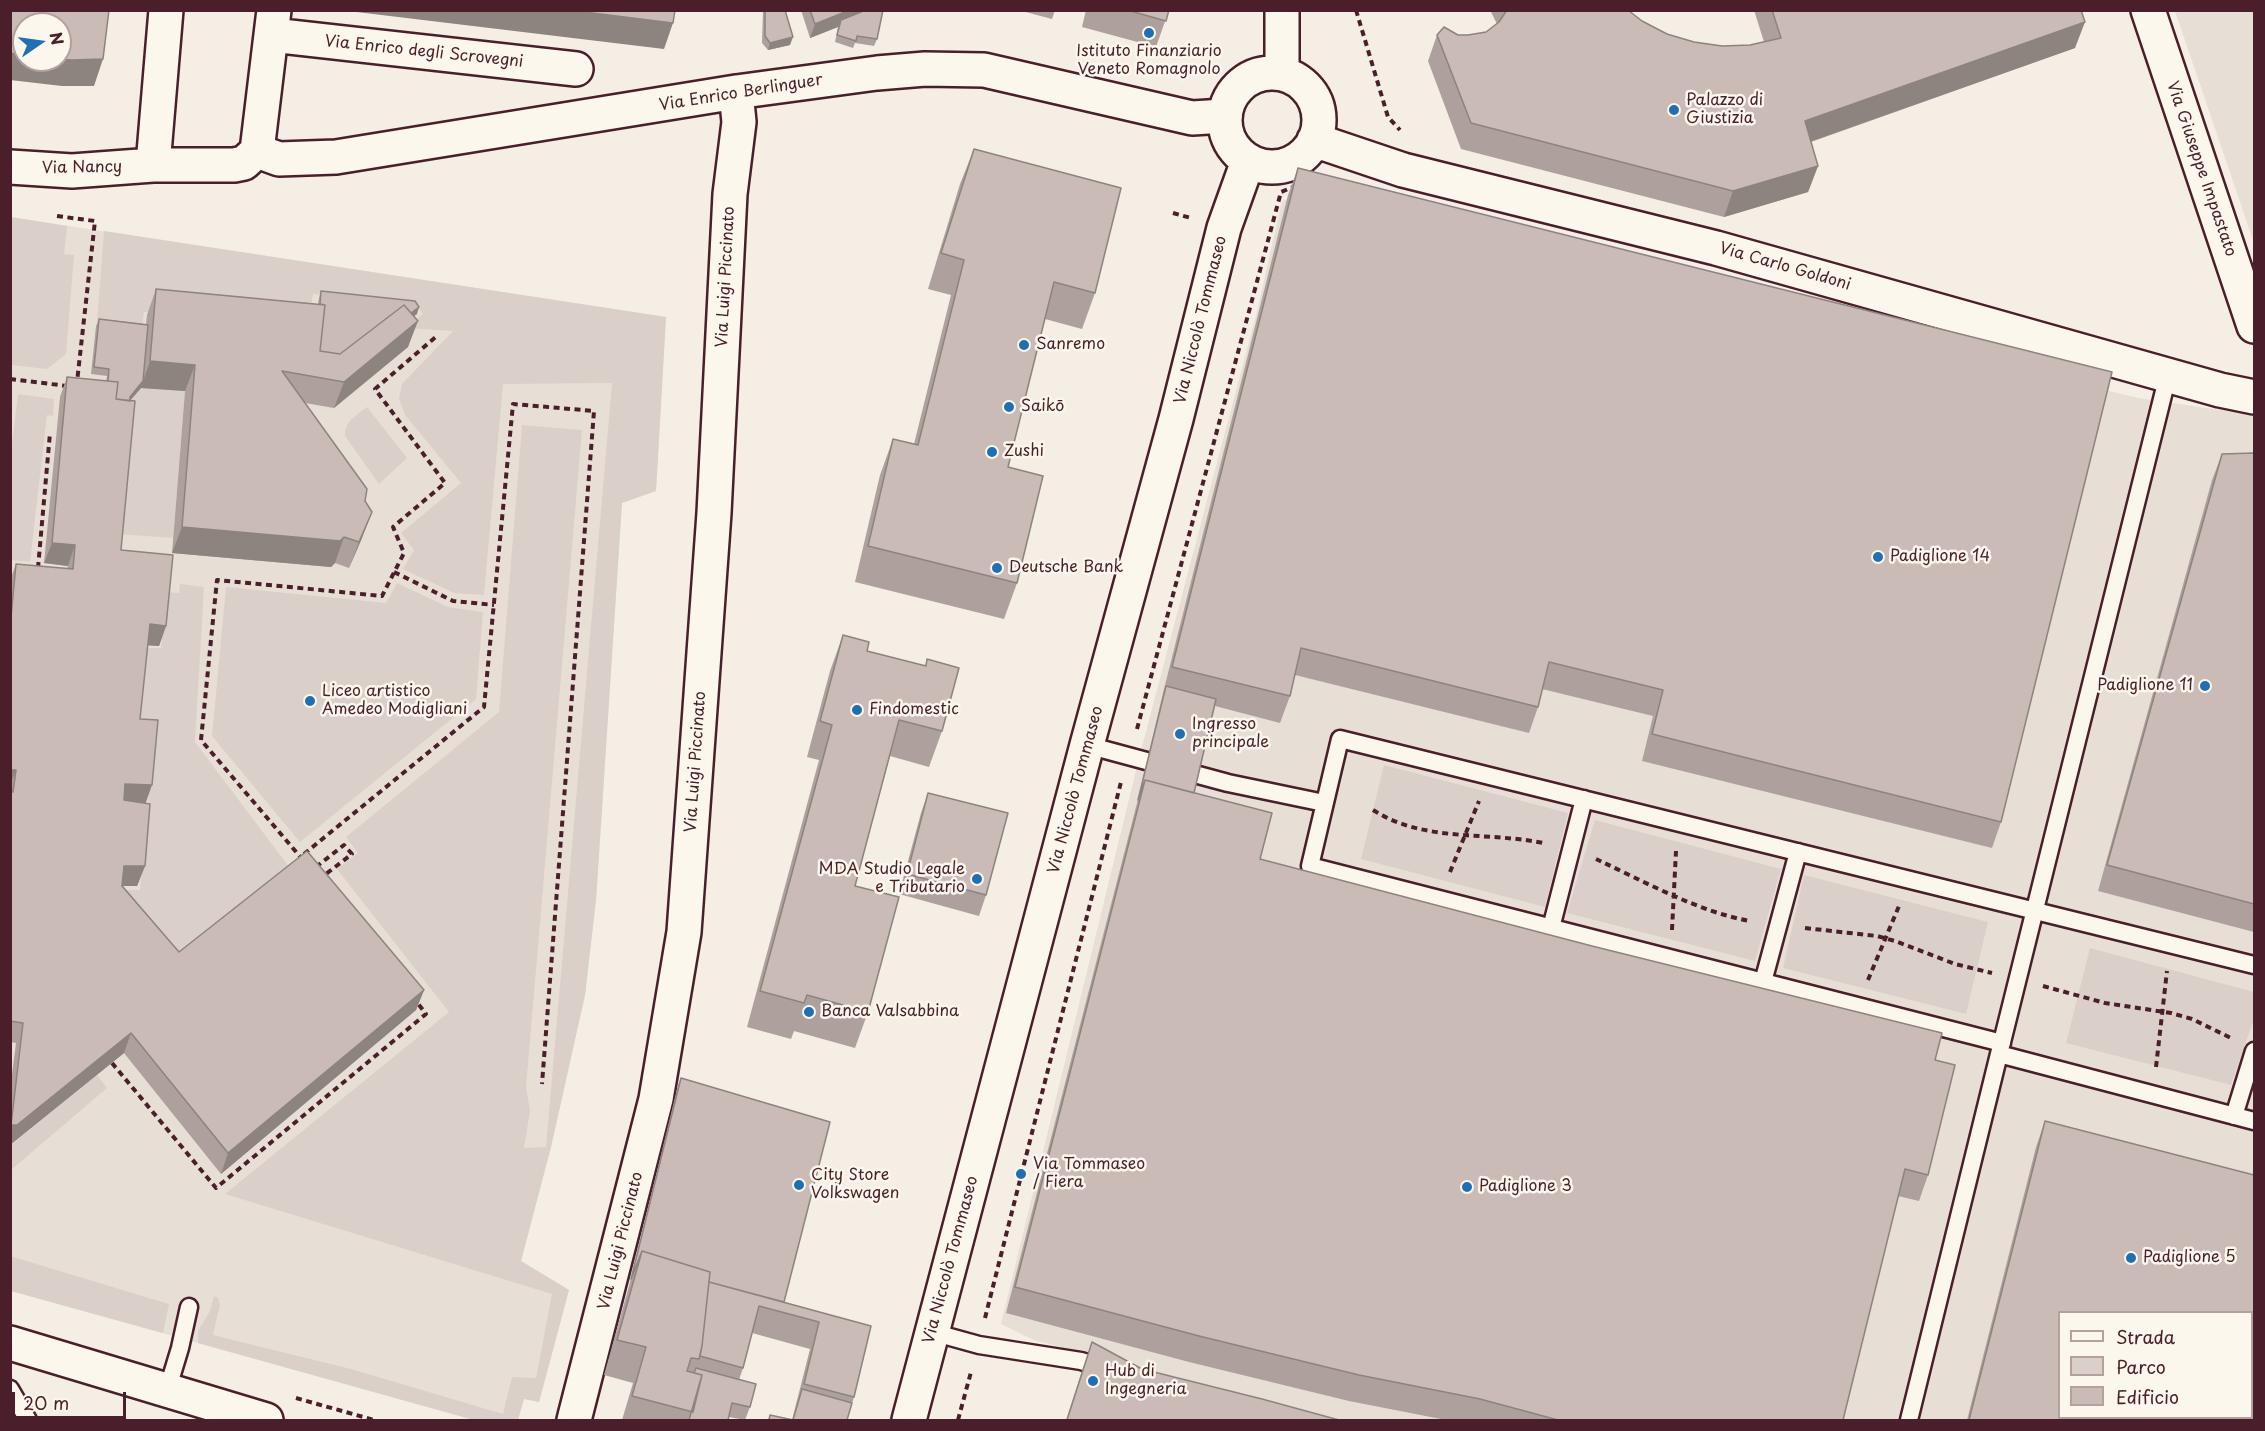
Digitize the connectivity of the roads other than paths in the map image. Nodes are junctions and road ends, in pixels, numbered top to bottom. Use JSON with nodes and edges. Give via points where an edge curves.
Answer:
{"nodes":[{"id":1,"x":166,"y":10,"type":"edge"},
{"id":2,"x":1282,"y":10,"type":"edge"},
{"id":3,"x":2148,"y":10,"type":"edge"},
{"id":4,"x":273,"y":23,"type":"edge"},
{"id":5,"x":576,"y":69,"type":"dead end"},
{"id":6,"x":1282,"y":74,"type":"junction"},
{"id":7,"x":736,"y":92,"type":"junction"},
{"id":8,"x":1225,"y":116,"type":"junction"},
{"id":9,"x":1314,"y":140,"type":"junction"},
{"id":10,"x":257,"y":151,"type":"junction"},
{"id":11,"x":1248,"y":161,"type":"junction"},
{"id":12,"x":153,"y":165,"type":"junction"},
{"id":13,"x":10,"y":167,"type":"edge"},
{"id":14,"x":2254,"y":326,"type":"edge"},
{"id":15,"x":2168,"y":375,"type":"junction"},
{"id":16,"x":2254,"y":397,"type":"edge"},
{"id":17,"x":1087,"y":745,"type":"junction"},
{"id":18,"x":1584,"y":799,"type":"junction"},
{"id":19,"x":1324,"y":803,"type":"junction"},
{"id":20,"x":1798,"y":852,"type":"junction"},
{"id":21,"x":2035,"y":910,"type":"junction"},
{"id":22,"x":1551,"y":928,"type":"junction"},
{"id":23,"x":2254,"y":965,"type":"edge"},
{"id":24,"x":1763,"y":982,"type":"junction"},
{"id":25,"x":2000,"y":1048,"type":"junction"},
{"id":26,"x":2254,"y":1051,"type":"edge"},
{"id":27,"x":2234,"y":1116,"type":"junction"},
{"id":28,"x":2254,"y":1121,"type":"edge"},
{"id":29,"x":189,"y":1307,"type":"dead end"},
{"id":30,"x":932,"y":1332,"type":"junction"},
{"id":31,"x":10,"y":1343,"type":"edge"},
{"id":32,"x":1125,"y":1374,"type":"edge"},
{"id":33,"x":10,"y":1389,"type":"edge"},
{"id":34,"x":167,"y":1390,"type":"junction"},
{"id":35,"x":28,"y":1420,"type":"edge"},
{"id":36,"x":266,"y":1420,"type":"edge"},
{"id":37,"x":574,"y":1420,"type":"edge"},
{"id":38,"x":909,"y":1420,"type":"edge"},
{"id":39,"x":1909,"y":1420,"type":"edge"}],
"edges":[{"from":1,"to":12,"type":"street"},
{"from":2,"to":6,"type":"street"},
{"from":3,"to":14,"type":"street","name":"Via Giuseppe Impastato","via":[[2167,100]]},
{"from":4,"to":5,"type":"street","name":"Via Enrico degli Scrovegni"},
{"from":4,"to":10,"type":"street","name":"Via Enrico degli Scrovegni"},
{"from":6,"to":8,"type":"street","via":[[1250,77],[1228,100]]},
{"from":6,"to":9,"type":"street","via":[[1304,85],[1314,99],[1319,124]]},
{"from":7,"to":8,"type":"street","name":"Via Enrico Berlinguer","via":[[877,73],[984,70],[1192,118]]},
{"from":7,"to":10,"type":"street","name":"Via Enrico Berlinguer","via":[[336,157],[279,159]]},
{"from":7,"to":37,"type":"street","name":"Via Luigi Piccinato","via":[[739,122],[730,194],[714,513],[684,932],[656,1099]]},
{"from":8,"to":11,"type":"street","via":[[1230,142]]},
{"from":9,"to":11,"type":"street","via":[[1293,162],[1263,166]]},
{"from":9,"to":15,"type":"street","name":"Via Carlo Goldoni","via":[[1403,170],[1716,248]]},
{"from":10,"to":12,"type":"street","via":[[244,163],[234,165]]},
{"from":11,"to":17,"type":"street","name":"Via Niccolò Tommaseo","via":[[1224,228]]},
{"from":12,"to":13,"type":"street","name":"Via Nancy","via":[[72,171]]},
{"from":15,"to":16,"type":"street","name":"Via Carlo Goldoni"},
{"from":15,"to":21,"type":"lane"},
{"from":17,"to":19,"type":"lane","via":[[1228,783]]},
{"from":17,"to":30,"type":"street","name":"Via Niccolò Tommaseo"},
{"from":18,"to":19,"type":"lane","via":[[1340,739]]},
{"from":18,"to":20,"type":"lane"},
{"from":18,"to":22,"type":"lane"},
{"from":19,"to":22,"type":"lane","via":[[1310,866]]},
{"from":20,"to":21,"type":"lane"},
{"from":20,"to":24,"type":"lane"},
{"from":21,"to":23,"type":"lane"},
{"from":21,"to":25,"type":"lane"},
{"from":22,"to":24,"type":"lane"},
{"from":24,"to":25,"type":"lane"},
{"from":25,"to":27,"type":"lane"},
{"from":25,"to":39,"type":"lane"},
{"from":26,"to":27,"type":"lane"},
{"from":27,"to":28,"type":"lane"},
{"from":29,"to":34,"type":"lane"},
{"from":30,"to":32,"type":"lane","via":[[979,1345],[1081,1361]]},
{"from":30,"to":38,"type":"street","name":"Via Niccolò Tommaseo"},
{"from":31,"to":34,"type":"street"},
{"from":33,"to":35,"type":"lane"},
{"from":34,"to":36,"type":"street"}]}
